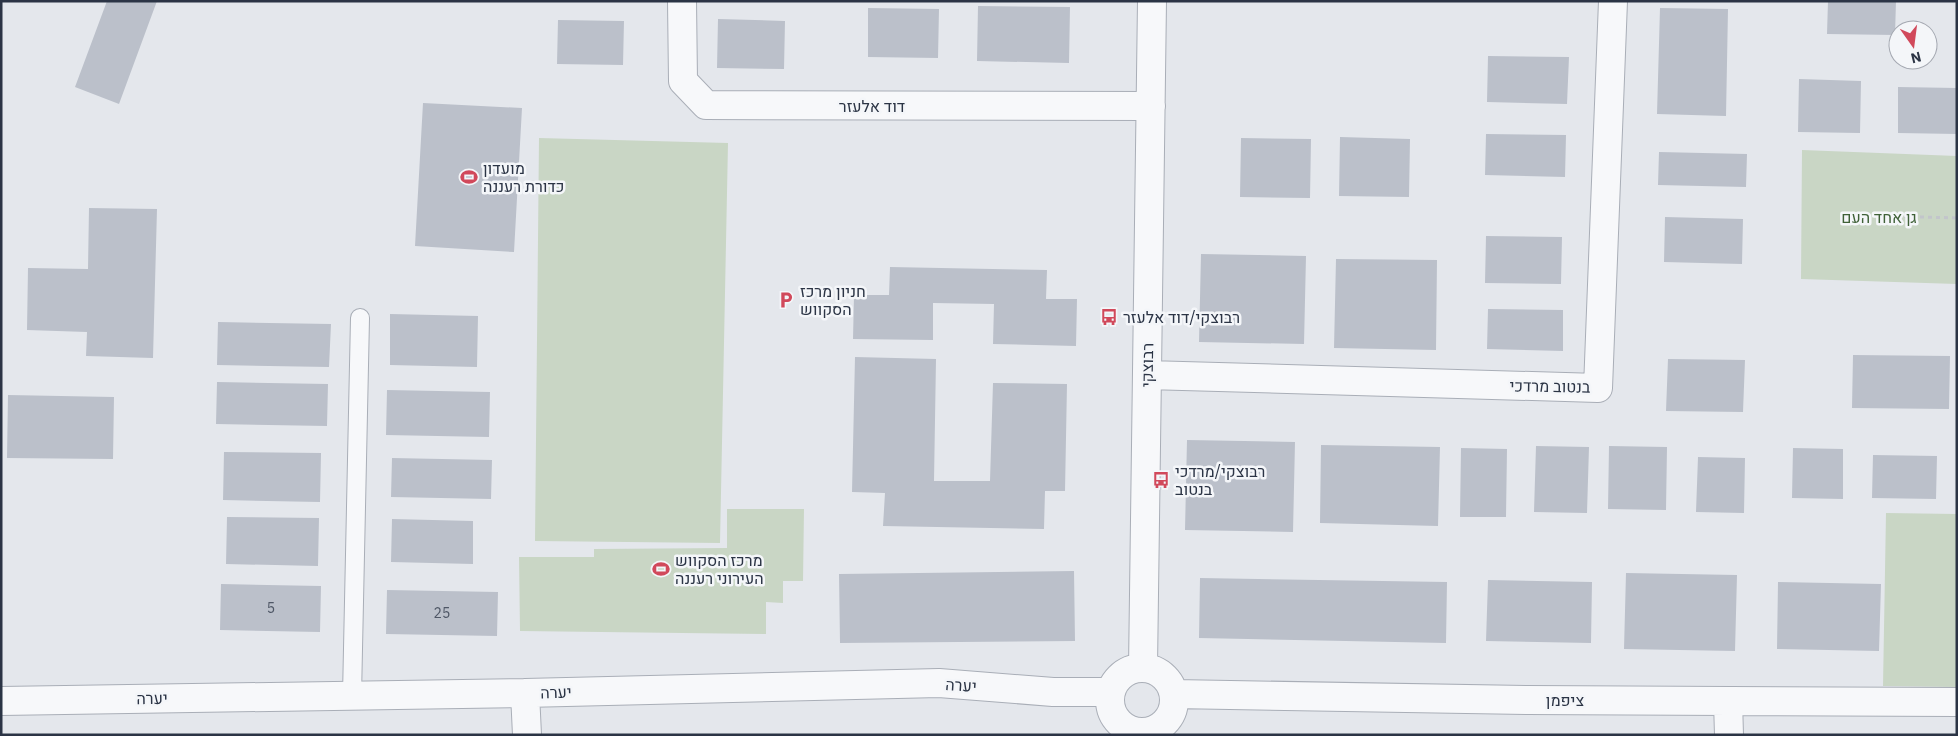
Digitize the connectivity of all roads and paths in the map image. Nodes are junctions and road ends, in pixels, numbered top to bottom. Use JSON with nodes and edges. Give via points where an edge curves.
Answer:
{"nodes":[{"id":1,"x":682,"y":1,"type":"edge"},
{"id":2,"x":1152,"y":1,"type":"edge"},
{"id":3,"x":1613,"y":1,"type":"edge"},
{"id":4,"x":1151,"y":106,"type":"junction"},
{"id":5,"x":1888,"y":216,"type":"dead end"},
{"id":6,"x":1957,"y":218,"type":"edge"},
{"id":7,"x":360,"y":318,"type":"dead end"},
{"id":8,"x":1147,"y":375,"type":"junction"},
{"id":9,"x":1143,"y":668,"type":"junction"},
{"id":10,"x":1111,"y":692,"type":"junction"},
{"id":11,"x":525,"y":693,"type":"junction"},
{"id":12,"x":1174,"y":694,"type":"junction"},
{"id":13,"x":352,"y":696,"type":"junction"},
{"id":14,"x":1,"y":700,"type":"edge"},
{"id":15,"x":1728,"y":701,"type":"junction"},
{"id":16,"x":1957,"y":702,"type":"edge"},
{"id":17,"x":1135,"y":733,"type":"edge"},
{"id":18,"x":528,"y":735,"type":"edge"},
{"id":19,"x":1729,"y":735,"type":"edge"}],
"edges":[{"from":1,"to":4,"type":"street","name":"דוד אלעזר","via":[[683,81],[706,105]]},
{"from":2,"to":4,"type":"street","name":"רבוצקי"},
{"from":3,"to":8,"type":"street","name":"בנטוב מרדכי","via":[[1598,388]]},
{"from":4,"to":8,"type":"street","name":"רבוצקי"},
{"from":5,"to":6,"type":"path"},
{"from":7,"to":13,"type":"lane"},
{"from":8,"to":9,"type":"street","name":"רבוצקי"},
{"from":9,"to":10,"type":"street","via":[[1129,671]]},
{"from":9,"to":12,"type":"street","via":[[1163,676]]},
{"from":10,"to":11,"type":"street","name":"יערה","via":[[1053,692],[939,683]]},
{"from":10,"to":17,"type":"street","via":[[1110,702],[1118,721]]},
{"from":11,"to":13,"type":"street","name":"יערה"},
{"from":11,"to":18,"type":"street"},
{"from":12,"to":15,"type":"street","name":"ציפמן"},
{"from":12,"to":17,"type":"street","via":[[1174,707],[1169,718],[1159,727]]},
{"from":13,"to":14,"type":"street","name":"יערה"},
{"from":15,"to":16,"type":"street","name":"ציפמן"},
{"from":15,"to":19,"type":"street"}]}
